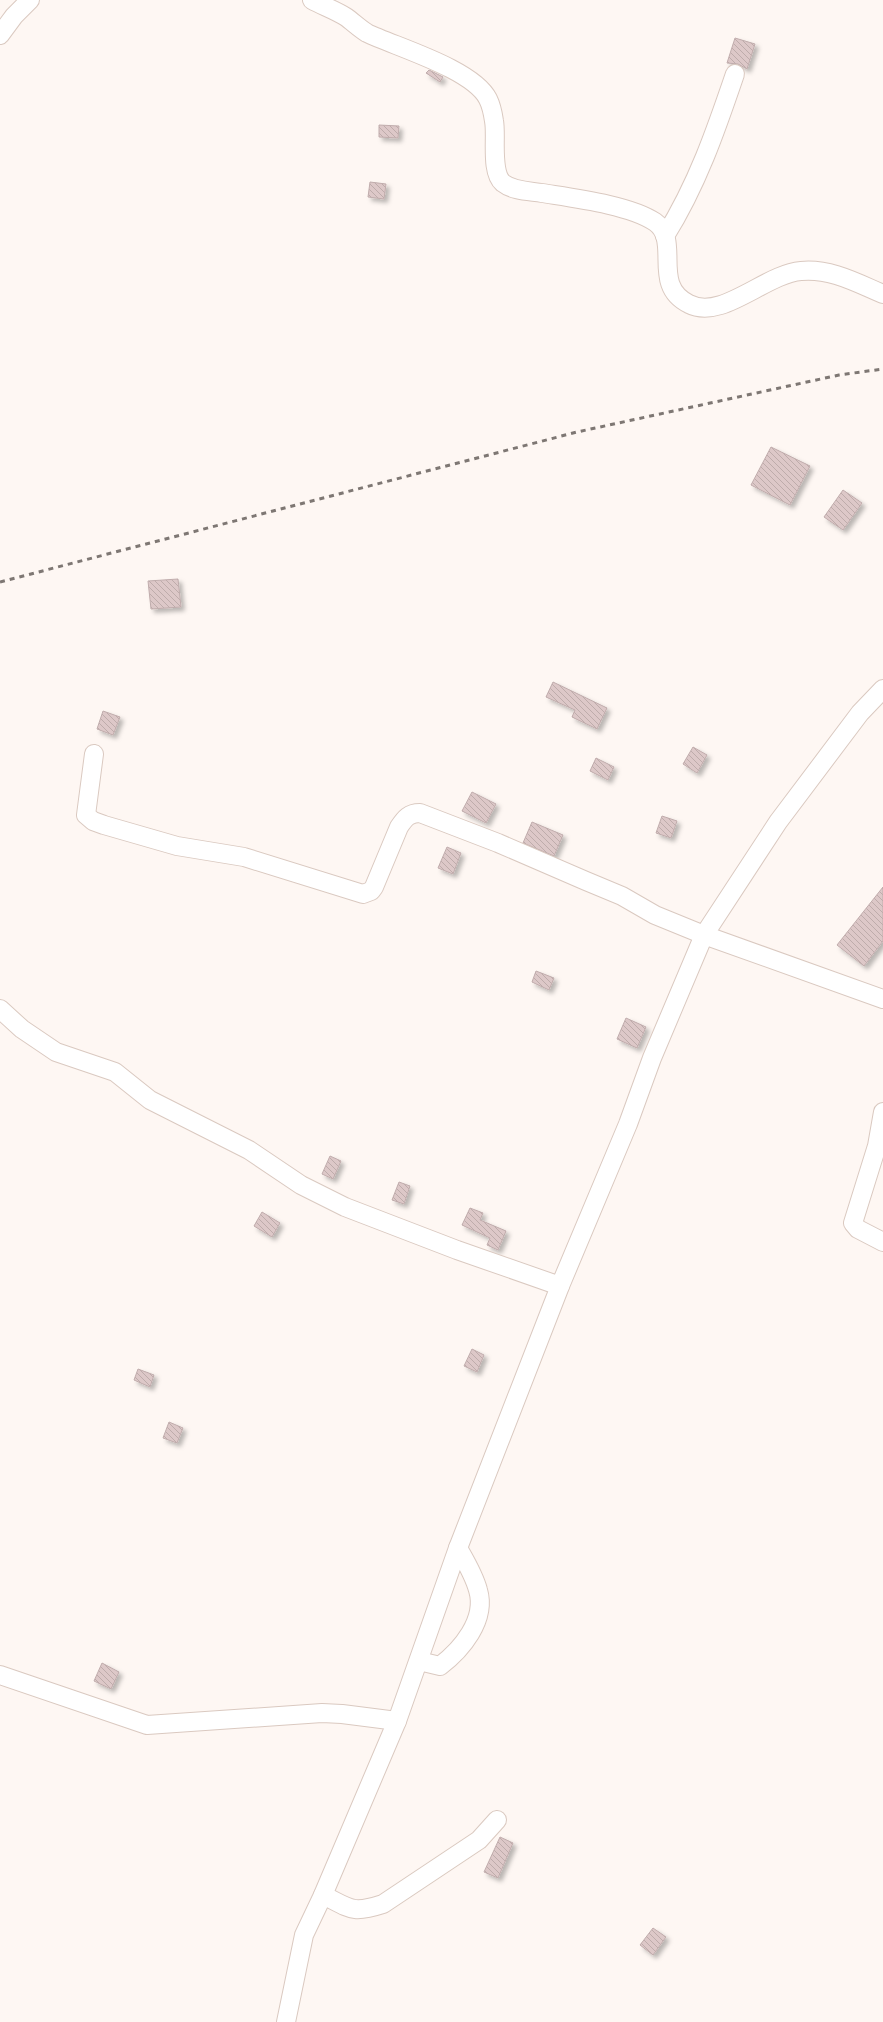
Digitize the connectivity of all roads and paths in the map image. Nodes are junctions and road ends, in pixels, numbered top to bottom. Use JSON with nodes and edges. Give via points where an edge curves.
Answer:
{"nodes":[{"id":1,"x":30,"y":0,"type":"edge"},
{"id":2,"x":312,"y":0,"type":"edge"},
{"id":3,"x":0,"y":35,"type":"edge"},
{"id":4,"x":735,"y":74,"type":"dead end"},
{"id":5,"x":665,"y":236,"type":"junction"},
{"id":6,"x":883,"y":294,"type":"edge"},
{"id":7,"x":883,"y":689,"type":"edge"},
{"id":8,"x":94,"y":754,"type":"dead end"},
{"id":9,"x":704,"y":935,"type":"junction"},
{"id":10,"x":883,"y":999,"type":"edge"},
{"id":11,"x":0,"y":1009,"type":"edge"},
{"id":12,"x":883,"y":1112,"type":"edge"},
{"id":13,"x":883,"y":1242,"type":"edge"},
{"id":14,"x":560,"y":1286,"type":"junction"},
{"id":15,"x":458,"y":1548,"type":"junction"},
{"id":16,"x":419,"y":1661,"type":"junction"},
{"id":17,"x":0,"y":1675,"type":"edge"},
{"id":18,"x":397,"y":1721,"type":"junction"},
{"id":19,"x":497,"y":1820,"type":"dead end"},
{"id":20,"x":323,"y":1894,"type":"junction"},
{"id":21,"x":286,"y":2022,"type":"edge"}],
"edges":[{"from":1,"to":3,"type":"street"},
{"from":2,"to":5,"type":"street","via":[[348,18],[367,33],[432,59],[482,90],[488,99],[494,121],[496,171],[502,182],[514,188],[596,202],[628,211],[655,222]]},
{"from":4,"to":5,"type":"street","via":[[709,150],[690,193]]},
{"from":5,"to":6,"type":"street","via":[[667,278],[670,286],[680,299],[696,307],[716,307],[784,274],[801,271],[832,274]]},
{"from":7,"to":9,"type":"street","via":[[860,713],[778,822]]},
{"from":8,"to":9,"type":"street","via":[[86,814],[93,821],[104,825],[177,846],[244,857],[363,894],[374,887],[399,827],[413,813],[420,813],[622,896],[655,915]]},
{"from":9,"to":10,"type":"street"},
{"from":9,"to":14,"type":"street"},
{"from":11,"to":14,"type":"street","via":[[56,1052],[115,1072],[150,1100],[248,1150],[301,1185],[367,1215]]},
{"from":12,"to":13,"type":"street","via":[[877,1146],[853,1223],[858,1229]]},
{"from":14,"to":15,"type":"street"},
{"from":15,"to":16,"type":"street"},
{"from":15,"to":16,"type":"street","via":[[474,1577],[479,1592],[480,1609],[473,1628],[452,1657],[440,1666]]},
{"from":16,"to":18,"type":"street"},
{"from":17,"to":18,"type":"street","via":[[147,1725],[322,1713]]},
{"from":18,"to":20,"type":"street"},
{"from":19,"to":20,"type":"street","via":[[479,1840],[384,1904],[367,1910],[354,1910]]},
{"from":20,"to":21,"type":"street","via":[[304,1935]]}]}
